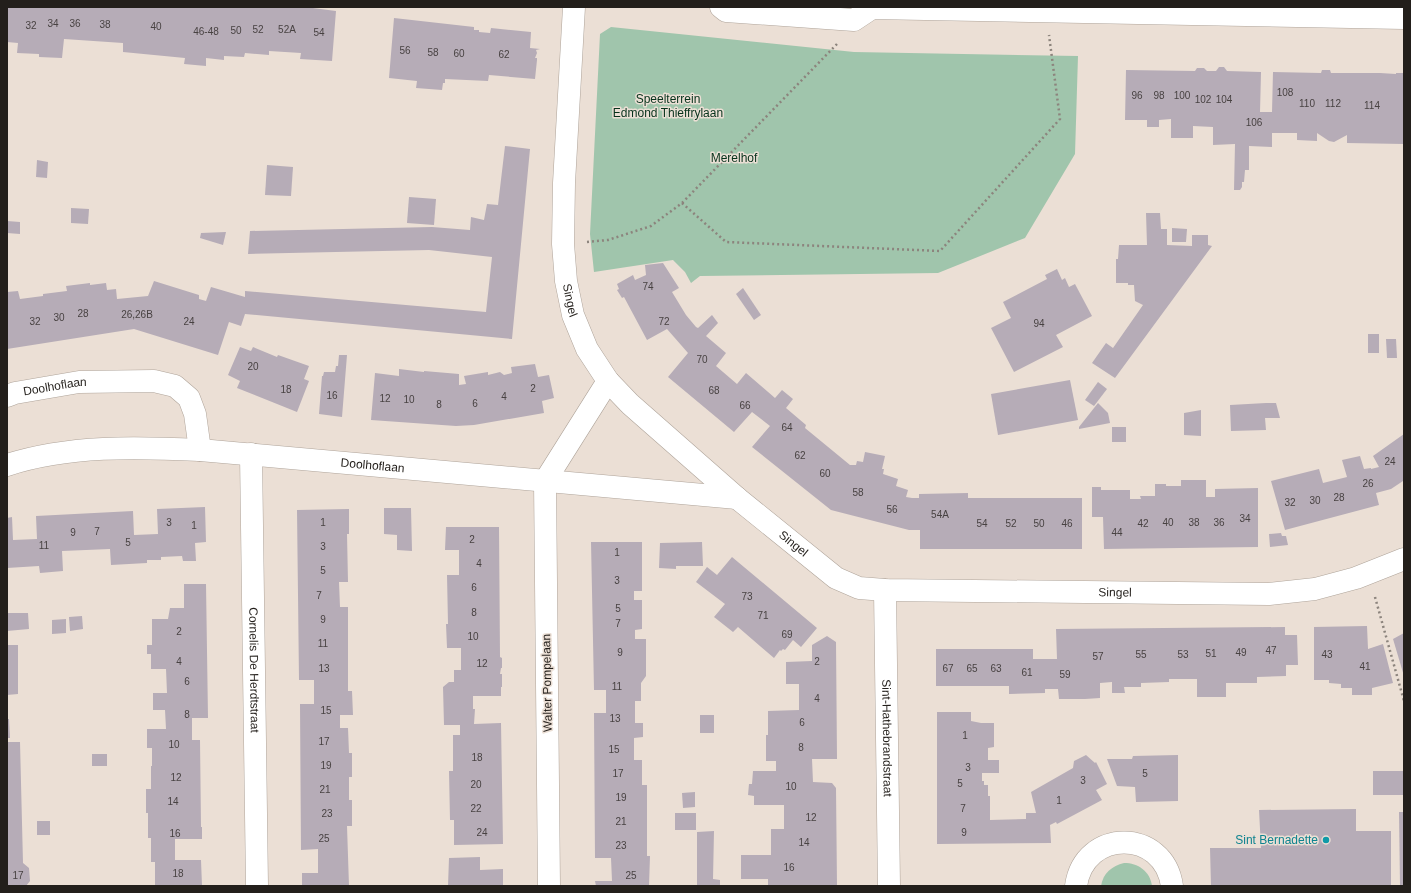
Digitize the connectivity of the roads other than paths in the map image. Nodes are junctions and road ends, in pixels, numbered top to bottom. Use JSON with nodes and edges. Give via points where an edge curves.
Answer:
{"nodes":[{"id":1,"x":574,"y":7,"type":"edge"},
{"id":2,"x":721,"y":7,"type":"edge"},
{"id":3,"x":872,"y":8,"type":"edge"},
{"id":4,"x":1404,"y":18,"type":"edge"},
{"id":5,"x":608,"y":381,"type":"junction"},
{"id":6,"x":7,"y":396,"type":"edge"},
{"id":7,"x":200,"y":450,"type":"junction"},
{"id":8,"x":251,"y":454,"type":"junction"},
{"id":9,"x":7,"y":465,"type":"edge"},
{"id":10,"x":545,"y":481,"type":"junction"},
{"id":11,"x":737,"y":498,"type":"junction"},
{"id":12,"x":1404,"y":559,"type":"edge"},
{"id":13,"x":885,"y":590,"type":"junction"},
{"id":14,"x":257,"y":886,"type":"edge"},
{"id":15,"x":549,"y":886,"type":"edge"},
{"id":16,"x":889,"y":886,"type":"edge"},
{"id":17,"x":1076,"y":886,"type":"edge"},
{"id":18,"x":1172,"y":886,"type":"edge"}],
"edges":[{"from":1,"to":5,"type":"street","name":"Singel","via":[[564,183],[563,244],[566,281],[573,315],[587,349]]},
{"from":2,"to":3,"type":"street","via":[[726,10],[854,20]]},
{"from":3,"to":4,"type":"street"},
{"from":5,"to":10,"type":"street"},
{"from":5,"to":11,"type":"street","name":"Singel","via":[[630,404]]},
{"from":6,"to":7,"type":"street","name":"Doolhoflaan","via":[[79,382],[154,380],[175,386],[189,398],[195,414]]},
{"from":7,"to":8,"type":"street","name":"Doolhoflaan"},
{"from":7,"to":9,"type":"street","name":"Doolhoflaan","via":[[104,449],[56,453]]},
{"from":8,"to":10,"type":"street","name":"Doolhoflaan"},
{"from":8,"to":14,"type":"street","name":"Cornelis De Herdtstraat"},
{"from":10,"to":11,"type":"street","name":"Doolhoflaan"},
{"from":10,"to":15,"type":"street","name":"Walter Pompelaan"},
{"from":11,"to":13,"type":"street","name":"Singel","via":[[836,578],[859,588]]},
{"from":12,"to":13,"type":"street","name":"Singel","via":[[1369,574],[1315,589],[1268,594]]},
{"from":13,"to":16,"type":"street","name":"Sint-Hathebrandstraat"},
{"from":17,"to":18,"type":"street","via":[[1083,864],[1092,854],[1104,846],[1117,842],[1131,842],[1144,846],[1156,854],[1171,876]]}]}
